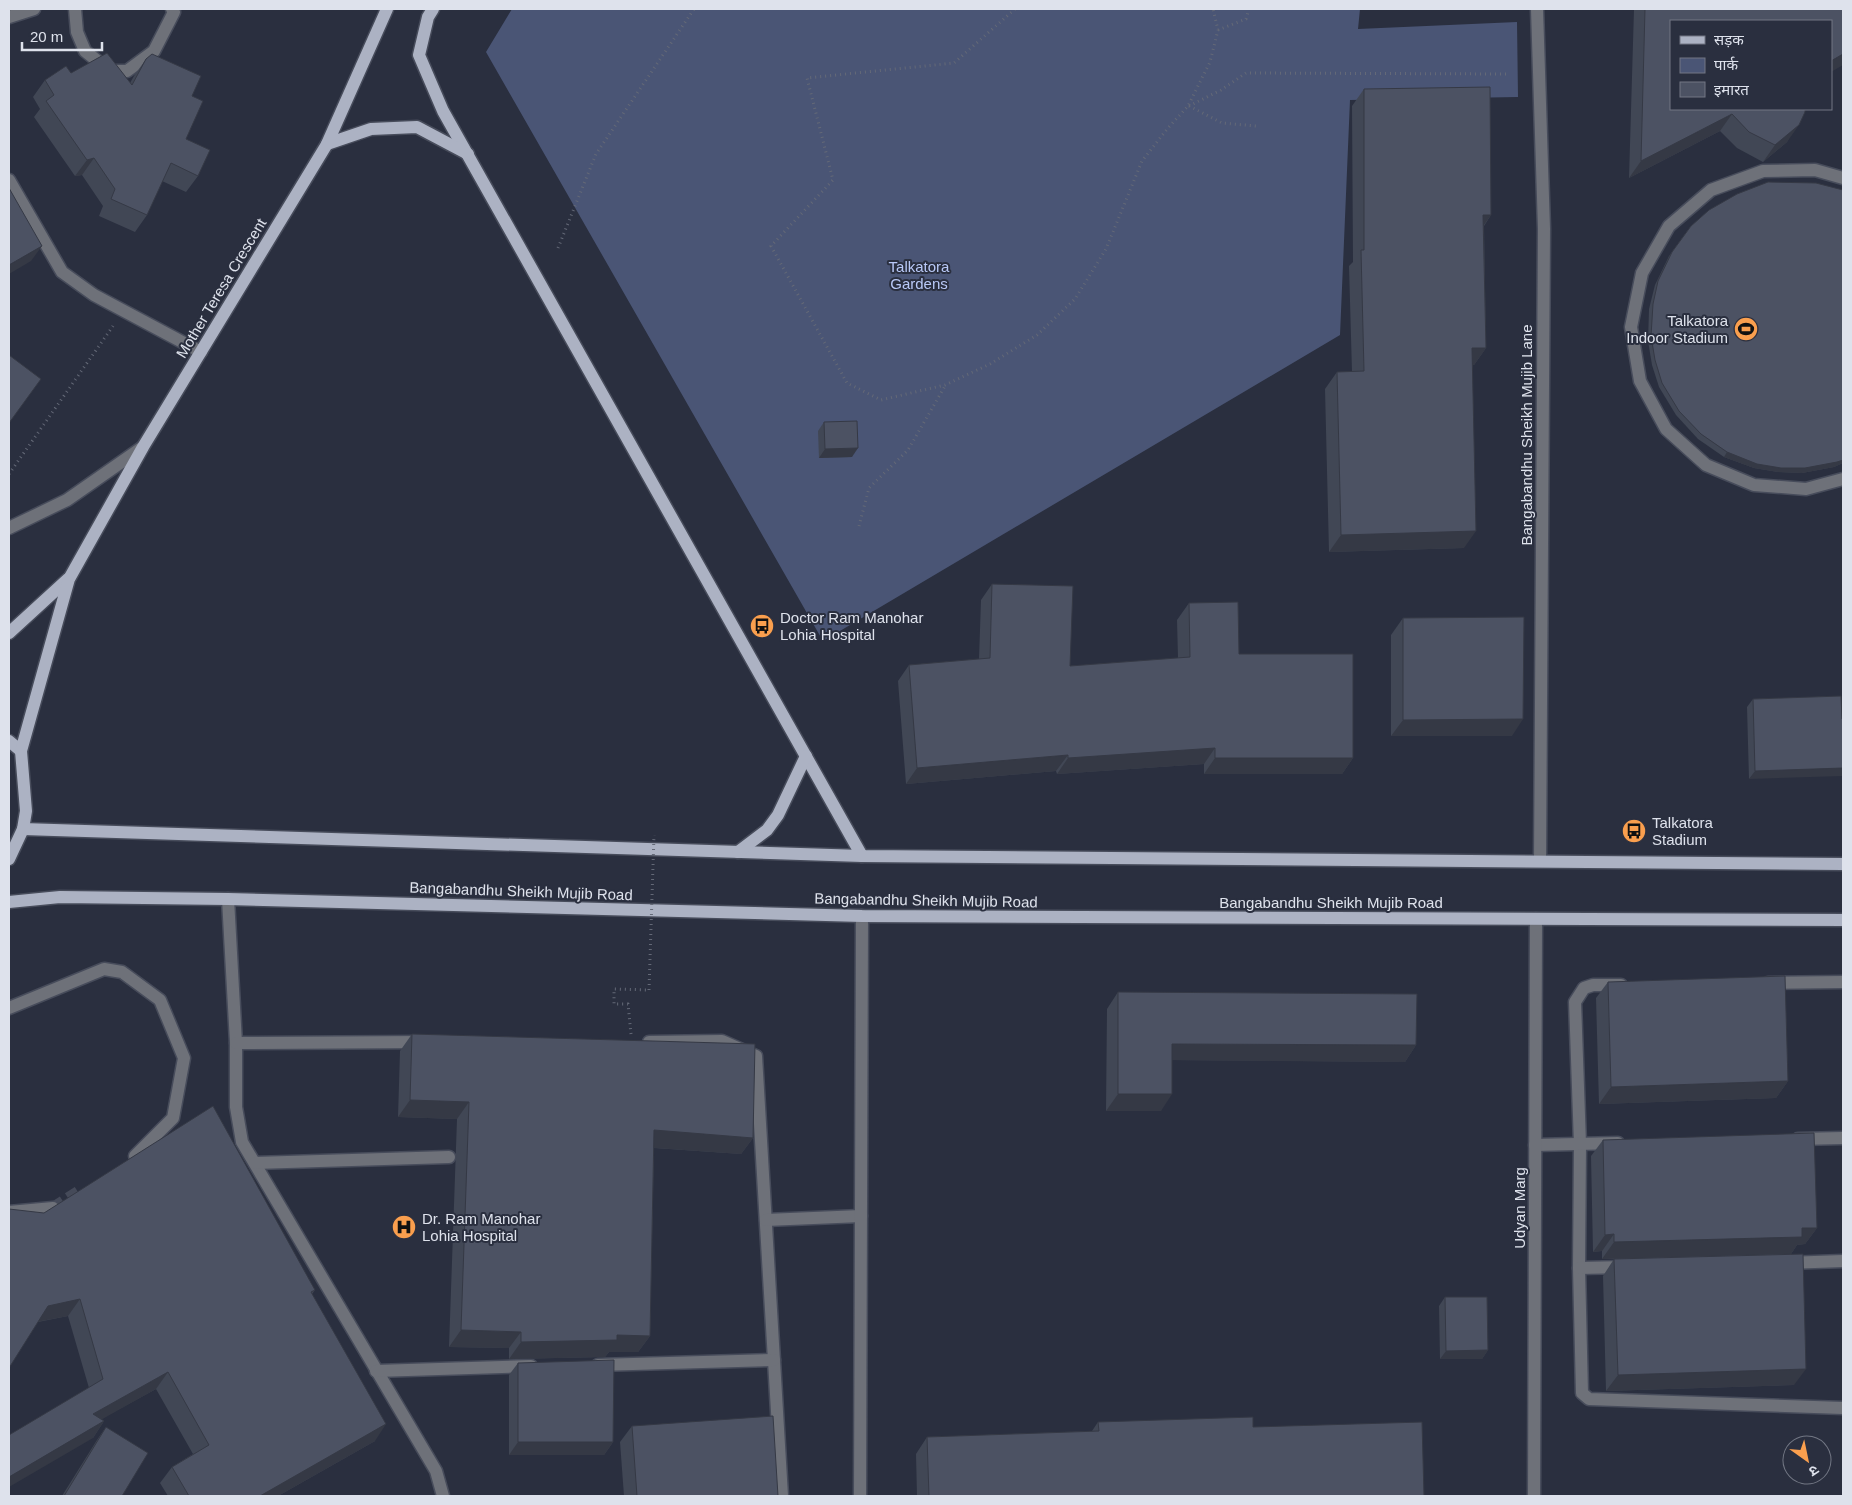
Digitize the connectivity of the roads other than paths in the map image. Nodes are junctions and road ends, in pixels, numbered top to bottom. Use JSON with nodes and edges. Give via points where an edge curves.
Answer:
{"nodes":[{"id":1,"x":34,"y":9,"type":"edge"},
{"id":2,"x":75,"y":9,"type":"edge"},
{"id":3,"x":172,"y":9,"type":"edge"},
{"id":4,"x":387,"y":9,"type":"edge"},
{"id":5,"x":1537,"y":9,"type":"edge"},
{"id":6,"x":431,"y":13,"type":"edge"},
{"id":7,"x":9,"y":17,"type":"edge"},
{"id":8,"x":327,"y":144,"type":"junction"},
{"id":9,"x":468,"y":154,"type":"junction"},
{"id":10,"x":1843,"y":178,"type":"edge"},
{"id":11,"x":9,"y":180,"type":"edge"},
{"id":12,"x":201,"y":352,"type":"junction"},
{"id":13,"x":144,"y":447,"type":"junction"},
{"id":14,"x":1843,"y":479,"type":"edge"},
{"id":15,"x":9,"y":528,"type":"edge"},
{"id":16,"x":69,"y":579,"type":"junction"},
{"id":17,"x":9,"y":633,"type":"edge"},
{"id":18,"x":9,"y":741,"type":"edge"},
{"id":19,"x":21,"y":751,"type":"junction"},
{"id":20,"x":806,"y":756,"type":"junction"},
{"id":21,"x":23,"y":829,"type":"junction"},
{"id":22,"x":738,"y":852,"type":"junction"},
{"id":23,"x":862,"y":856,"type":"junction"},
{"id":24,"x":9,"y":859,"type":"edge"},
{"id":25,"x":1540,"y":862,"type":"junction"},
{"id":26,"x":1843,"y":864,"type":"edge"},
{"id":27,"x":228,"y":899,"type":"junction"},
{"id":28,"x":9,"y":902,"type":"edge"},
{"id":29,"x":862,"y":916,"type":"junction"},
{"id":30,"x":1536,"y":919,"type":"junction"},
{"id":31,"x":1843,"y":920,"type":"edge"},
{"id":32,"x":1843,"y":982,"type":"edge"},
{"id":33,"x":1757,"y":984,"type":"edge"},
{"id":34,"x":1632,"y":985,"type":"edge"},
{"id":35,"x":9,"y":1008,"type":"edge"},
{"id":36,"x":434,"y":1042,"type":"edge"},
{"id":37,"x":631,"y":1042,"type":"edge"},
{"id":38,"x":236,"y":1043,"type":"junction"},
{"id":39,"x":1843,"y":1138,"type":"edge"},
{"id":40,"x":1785,"y":1139,"type":"edge"},
{"id":41,"x":1629,"y":1143,"type":"edge"},
{"id":42,"x":1580,"y":1144,"type":"junction"},
{"id":43,"x":1535,"y":1145,"type":"junction"},
{"id":44,"x":135,"y":1156,"type":"edge"},
{"id":45,"x":449,"y":1157,"type":"dead end"},
{"id":46,"x":255,"y":1163,"type":"junction"},
{"id":47,"x":53,"y":1208,"type":"tunnel mouth"},
{"id":48,"x":9,"y":1212,"type":"edge"},
{"id":49,"x":861,"y":1216,"type":"junction"},
{"id":50,"x":766,"y":1220,"type":"junction"},
{"id":51,"x":1843,"y":1261,"type":"edge"},
{"id":52,"x":1775,"y":1263,"type":"edge"},
{"id":53,"x":1638,"y":1266,"type":"edge"},
{"id":54,"x":1579,"y":1268,"type":"junction"},
{"id":55,"x":774,"y":1360,"type":"junction"},
{"id":56,"x":585,"y":1365,"type":"edge"},
{"id":57,"x":545,"y":1366,"type":"edge"},
{"id":58,"x":376,"y":1370,"type":"junction"},
{"id":59,"x":1843,"y":1408,"type":"edge"},
{"id":60,"x":443,"y":1496,"type":"edge"},
{"id":61,"x":782,"y":1496,"type":"edge"},
{"id":62,"x":860,"y":1496,"type":"edge"},
{"id":63,"x":1534,"y":1496,"type":"edge"}],
"edges":[{"from":1,"to":7,"type":"street"},
{"from":2,"to":3,"type":"street","via":[[85,51],[110,71],[127,71],[154,51],[174,12]]},
{"from":4,"to":8,"type":"main road","name":"Mother Teresa Crescent"},
{"from":5,"to":25,"type":"street","name":"Bangabandhu Sheikh Mujib Lane","via":[[1544,229]]},
{"from":6,"to":9,"type":"main road","via":[[419,55],[443,111]]},
{"from":8,"to":9,"type":"main road","via":[[371,129],[417,127]]},
{"from":8,"to":12,"type":"main road","name":"Mother Teresa Crescent"},
{"from":9,"to":20,"type":"main road"},
{"from":10,"to":14,"type":"street","via":[[1815,170],[1763,171],[1712,190],[1669,226],[1642,273],[1631,327],[1640,380],[1666,429],[1706,465],[1754,485],[1806,489]]},
{"from":11,"to":12,"type":"street","via":[[62,272],[78,286]]},
{"from":12,"to":13,"type":"main road","name":"Mother Teresa Crescent"},
{"from":13,"to":15,"type":"street","via":[[67,500]]},
{"from":13,"to":16,"type":"main road","name":"Mother Teresa Crescent"},
{"from":16,"to":17,"type":"main road","name":"Mother Teresa Crescent"},
{"from":16,"to":19,"type":"main road","name":"Mother Teresa Crescent"},
{"from":18,"to":19,"type":"main road"},
{"from":19,"to":21,"type":"main road","via":[[26,811]]},
{"from":20,"to":22,"type":"main road","via":[[778,815],[767,830]]},
{"from":20,"to":23,"type":"main road"},
{"from":21,"to":22,"type":"main road"},
{"from":21,"to":24,"type":"main road"},
{"from":22,"to":23,"type":"main road"},
{"from":23,"to":25,"type":"main road"},
{"from":25,"to":26,"type":"main road"},
{"from":27,"to":28,"type":"main road","name":"Bangabandhu Sheikh Mujib Road","via":[[60,898]]},
{"from":27,"to":29,"type":"main road","name":"Bangabandhu Sheikh Mujib Road"},
{"from":27,"to":38,"type":"street"},
{"from":29,"to":30,"type":"main road","name":"Bangabandhu Sheikh Mujib Road"},
{"from":29,"to":49,"type":"street"},
{"from":30,"to":31,"type":"main road","name":"Bangabandhu Sheikh Mujib Road"},
{"from":30,"to":43,"type":"street","name":"Udyan Marg"},
{"from":32,"to":33,"type":"street"},
{"from":34,"to":42,"type":"street","via":[[1584,988],[1575,1002]]},
{"from":35,"to":44,"type":"street","via":[[104,969],[122,972],[160,1000],[184,1058],[173,1118]]},
{"from":36,"to":38,"type":"street"},
{"from":37,"to":50,"type":"street","via":[[722,1042],[756,1056]]},
{"from":38,"to":46,"type":"street","via":[[236,1107],[242,1142]]},
{"from":39,"to":40,"type":"street"},
{"from":41,"to":42,"type":"street"},
{"from":42,"to":43,"type":"street"},
{"from":42,"to":54,"type":"street"},
{"from":43,"to":63,"type":"street","name":"Udyan Marg"},
{"from":45,"to":46,"type":"street"},
{"from":46,"to":58,"type":"street"},
{"from":47,"to":48,"type":"street"},
{"from":49,"to":50,"type":"street"},
{"from":49,"to":62,"type":"street"},
{"from":50,"to":55,"type":"street"},
{"from":51,"to":52,"type":"street"},
{"from":53,"to":54,"type":"street"},
{"from":54,"to":59,"type":"street","via":[[1580,1383],[1582,1392],[1589,1399]]},
{"from":55,"to":56,"type":"street"},
{"from":55,"to":61,"type":"street"},
{"from":57,"to":58,"type":"street"},
{"from":58,"to":60,"type":"street","via":[[436,1471]]}]}
